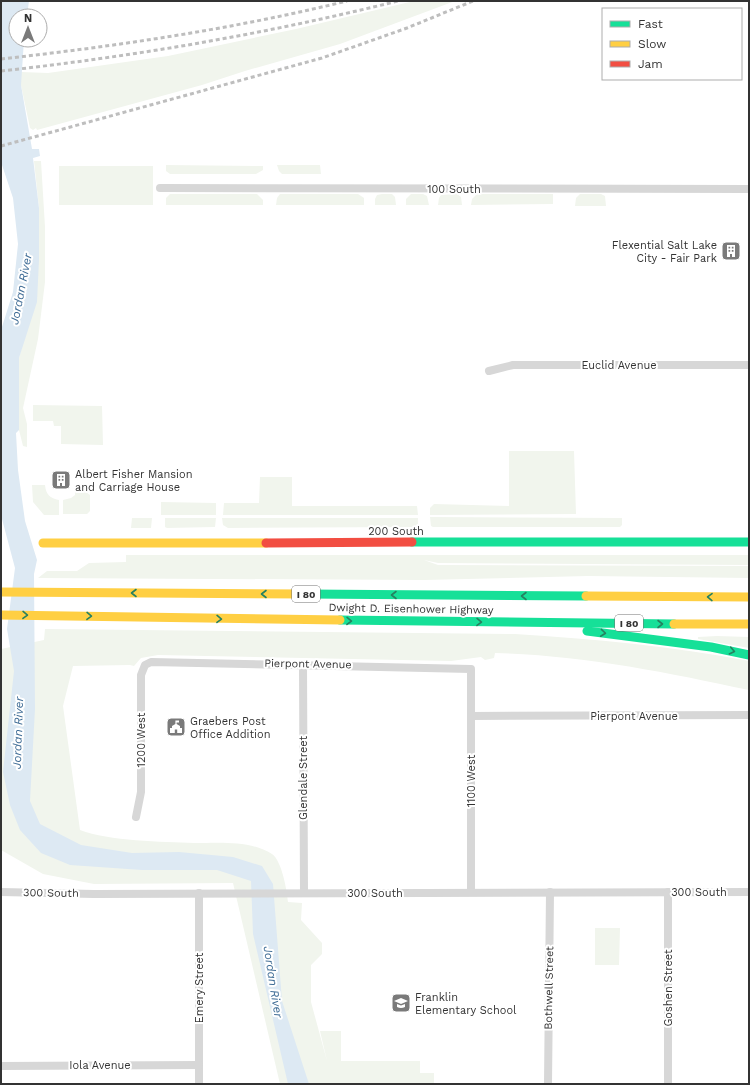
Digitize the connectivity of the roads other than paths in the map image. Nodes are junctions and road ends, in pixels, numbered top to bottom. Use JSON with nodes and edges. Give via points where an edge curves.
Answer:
{"nodes":[{"id":1,"x":160,"y":188,"type":"dead end"},
{"id":2,"x":749,"y":189,"type":"edge"},
{"id":3,"x":749,"y":365,"type":"edge"},
{"id":4,"x":489,"y":371,"type":"dead end"},
{"id":5,"x":749,"y":542,"type":"edge"},
{"id":6,"x":43,"y":543,"type":"dead end"},
{"id":7,"x":1,"y":592,"type":"edge"},
{"id":8,"x":749,"y":598,"type":"edge"},
{"id":9,"x":1,"y":615,"type":"edge"},
{"id":10,"x":509,"y":623,"type":"junction"},
{"id":11,"x":749,"y":624,"type":"edge"},
{"id":12,"x":749,"y":655,"type":"edge"},
{"id":13,"x":303,"y":664,"type":"junction"},
{"id":14,"x":145,"y":665,"type":"joint"},
{"id":15,"x":471,"y":669,"type":"joint"},
{"id":16,"x":749,"y":715,"type":"edge"},
{"id":17,"x":471,"y":716,"type":"junction"},
{"id":18,"x":136,"y":817,"type":"dead end"},
{"id":19,"x":1,"y":892,"type":"edge"},
{"id":20,"x":304,"y":892,"type":"junction"},
{"id":21,"x":471,"y":892,"type":"junction"},
{"id":22,"x":550,"y":892,"type":"junction"},
{"id":23,"x":668,"y":892,"type":"junction"},
{"id":24,"x":749,"y":892,"type":"edge"},
{"id":25,"x":199,"y":893,"type":"junction"},
{"id":26,"x":199,"y":1065,"type":"junction"},
{"id":27,"x":1,"y":1066,"type":"edge"},
{"id":28,"x":200,"y":1084,"type":"edge"},
{"id":29,"x":548,"y":1084,"type":"edge"},
{"id":30,"x":668,"y":1084,"type":"edge"}],
"edges":[{"from":1,"to":2,"type":"street","name":"100 South"},
{"from":3,"to":4,"type":"street","name":"Euclid Avenue","via":[[513,365]]},
{"from":5,"to":6,"type":"main road","name":"200 South"},
{"from":8,"to":7,"type":"main road","name":"Dwight D. Eisenhower Highway","number":"I 80","one_way":true},
{"from":9,"to":10,"type":"main road","name":"Dwight D. Eisenhower Highway","number":"I 80","one_way":true},
{"from":10,"to":11,"type":"main road","name":"Dwight D. Eisenhower Highway","number":"I 80","one_way":true},
{"from":10,"to":12,"type":"main road","one_way":true,"via":[[646,637]]},
{"from":13,"to":14,"type":"street","name":"Pierpont Avenue","via":[[158,661]]},
{"from":13,"to":15,"type":"street","name":"Pierpont Avenue"},
{"from":13,"to":20,"type":"street","name":"Glendale Street"},
{"from":14,"to":18,"type":"street","name":"1200 West","via":[[141,675],[141,792]]},
{"from":15,"to":17,"type":"street","name":"1100 West"},
{"from":16,"to":17,"type":"street","name":"Pierpont Avenue"},
{"from":17,"to":21,"type":"street","name":"1100 West"},
{"from":19,"to":25,"type":"street","name":"300 South"},
{"from":20,"to":21,"type":"street","name":"300 South"},
{"from":20,"to":25,"type":"street","name":"300 South"},
{"from":21,"to":22,"type":"street","name":"300 South"},
{"from":22,"to":23,"type":"street","name":"300 South"},
{"from":22,"to":29,"type":"street","name":"Bothwell Street"},
{"from":23,"to":24,"type":"street","name":"300 South"},
{"from":23,"to":30,"type":"street","name":"Goshen Street"},
{"from":25,"to":26,"type":"street","name":"Emery Street"},
{"from":26,"to":27,"type":"street","name":"Iola Avenue"},
{"from":26,"to":28,"type":"street","name":"Emery Street"}]}
